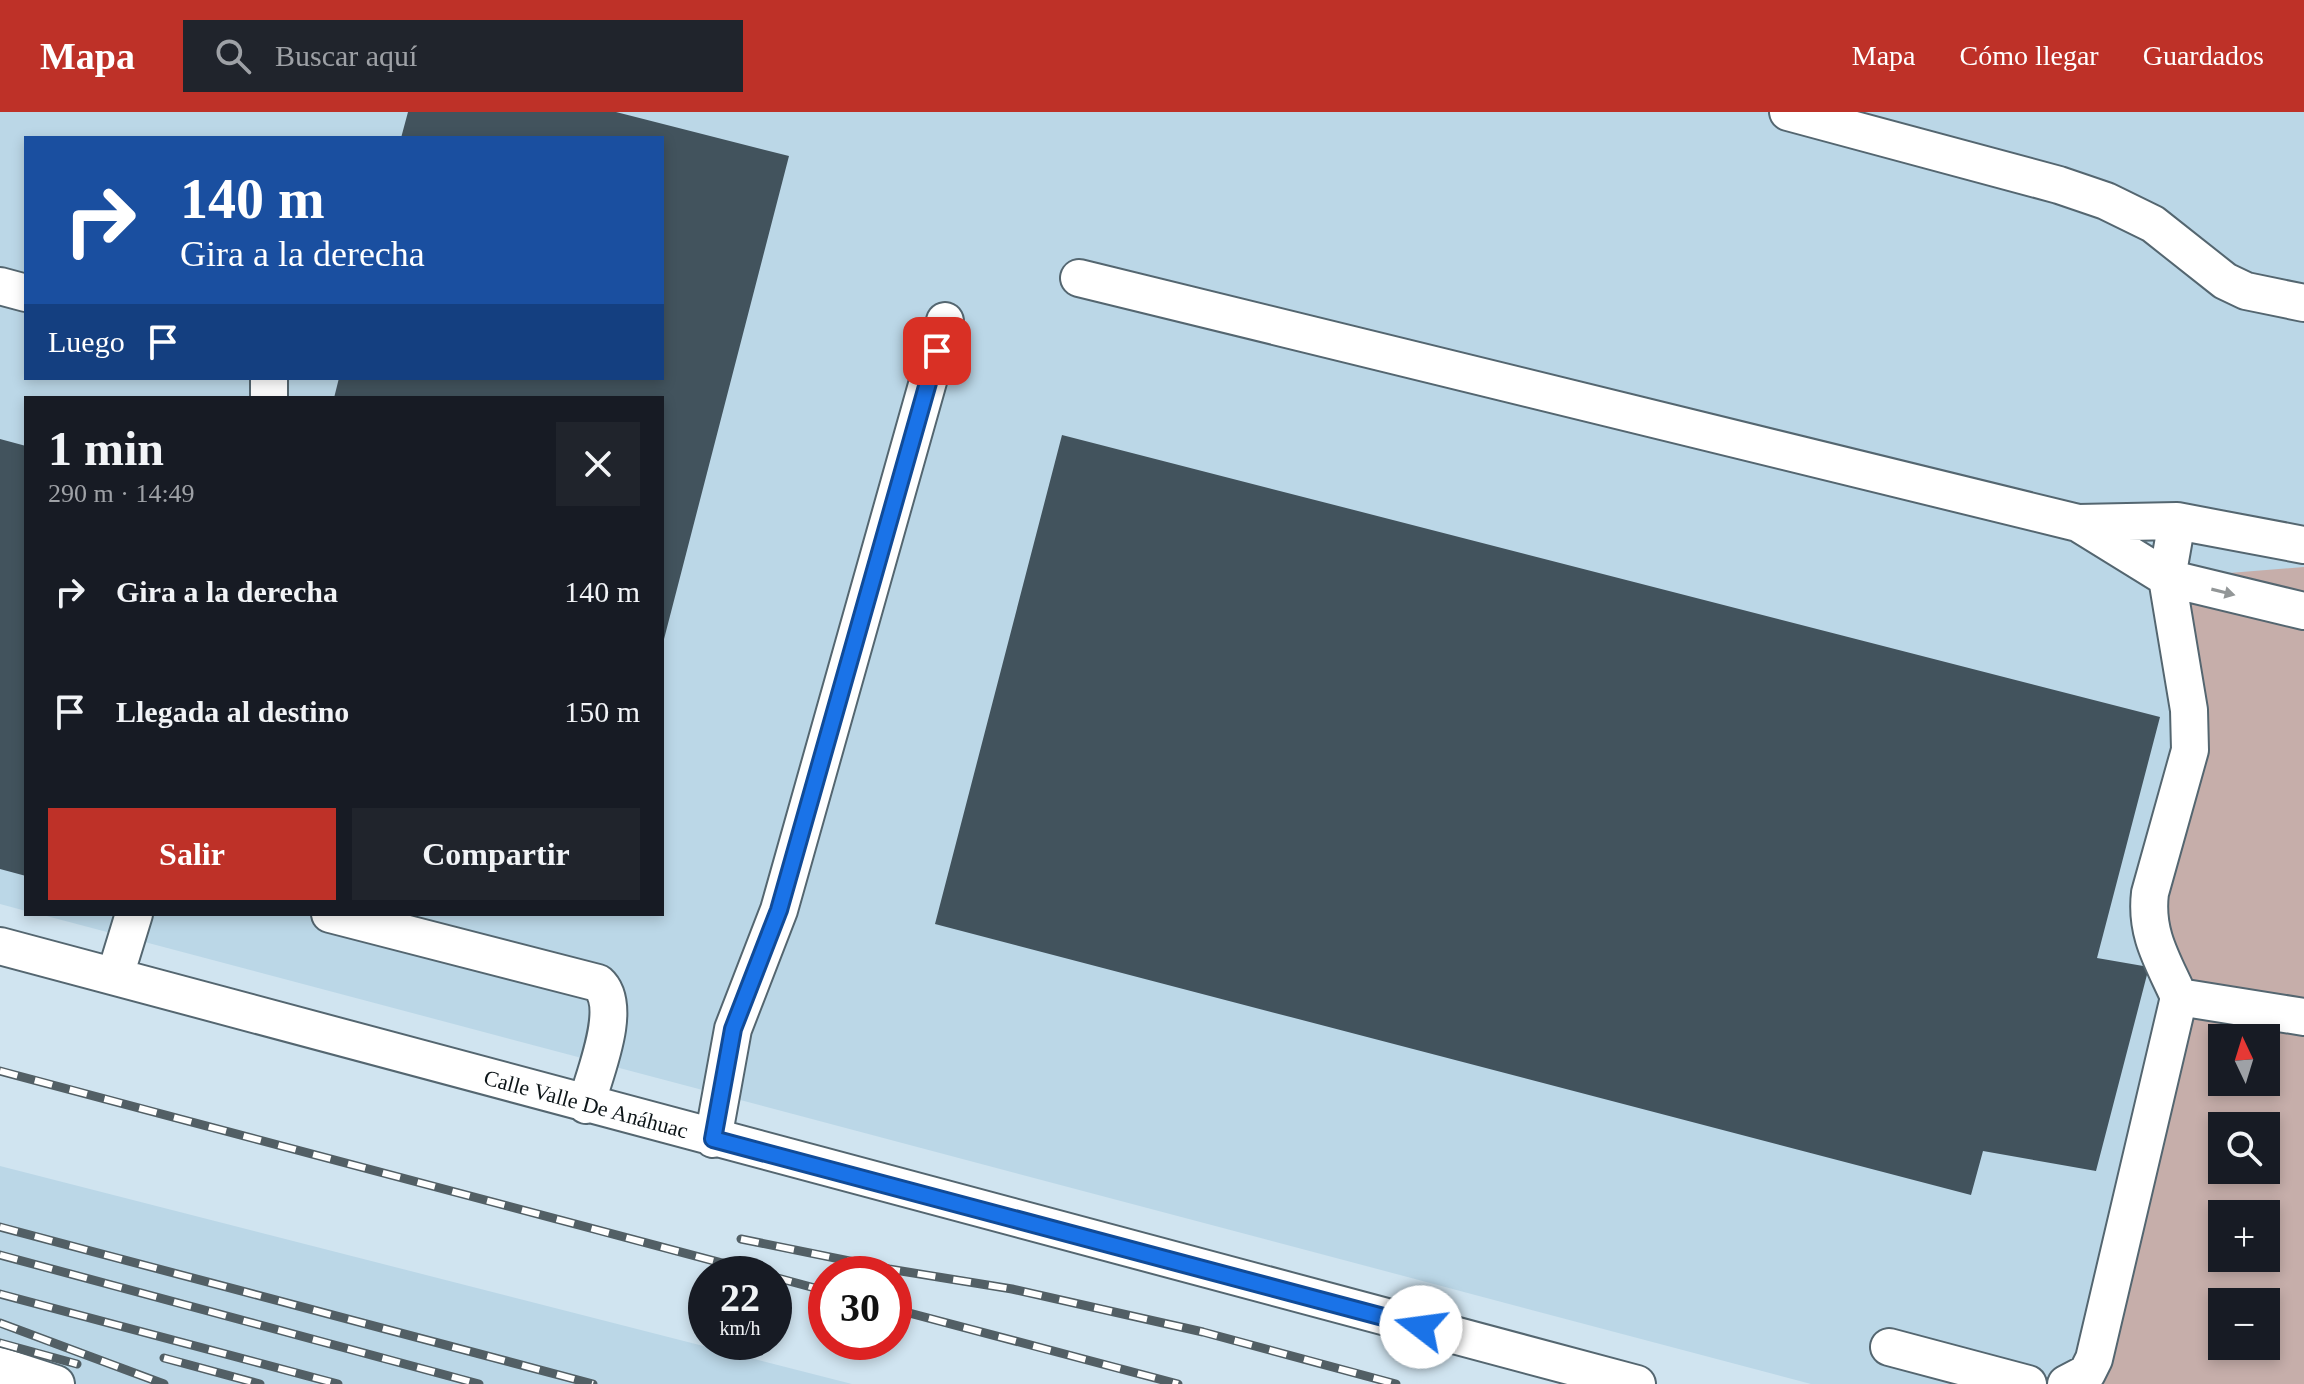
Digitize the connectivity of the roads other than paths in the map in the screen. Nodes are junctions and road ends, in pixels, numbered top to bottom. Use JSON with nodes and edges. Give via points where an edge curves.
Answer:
{"nodes":[{"id":1,"x":1788,"y":112,"type":"edge"},
{"id":2,"x":1079,"y":278,"type":"dead end"},
{"id":3,"x":0,"y":286,"type":"edge"},
{"id":4,"x":24,"y":292,"type":"edge"},
{"id":5,"x":2304,"y":303,"type":"edge"},
{"id":6,"x":945,"y":321,"type":"dead end"},
{"id":7,"x":2177,"y":521,"type":"junction"},
{"id":8,"x":2078,"y":523,"type":"junction"},
{"id":9,"x":2304,"y":545,"type":"edge"},
{"id":10,"x":2167,"y":578,"type":"junction"},
{"id":11,"x":2304,"y":611,"type":"edge"},
{"id":12,"x":133,"y":916,"type":"edge"},
{"id":13,"x":338,"y":916,"type":"edge"},
{"id":14,"x":0,"y":946,"type":"edge"},
{"id":15,"x":115,"y":976,"type":"junction"},
{"id":16,"x":2179,"y":997,"type":"junction"},
{"id":17,"x":2304,"y":1017,"type":"edge"},
{"id":18,"x":586,"y":1105,"type":"junction"},
{"id":19,"x":713,"y":1139,"type":"junction"},
{"id":20,"x":1889,"y":1347,"type":"dead end"},
{"id":21,"x":0,"y":1366,"type":"edge"},
{"id":22,"x":56,"y":1384,"type":"edge"},
{"id":23,"x":1637,"y":1384,"type":"edge"},
{"id":24,"x":2028,"y":1384,"type":"edge"},
{"id":25,"x":2066,"y":1384,"type":"edge"}],
"edges":[{"from":1,"to":5,"type":"street","via":[[2106,201],[2153,224],[2225,281]]},
{"from":2,"to":8,"type":"street"},
{"from":3,"to":4,"type":"street"},
{"from":6,"to":19,"type":"street","via":[[779,910],[733,1029]]},
{"from":7,"to":8,"type":"street"},
{"from":7,"to":9,"type":"street"},
{"from":7,"to":10,"type":"street"},
{"from":8,"to":10,"type":"street"},
{"from":10,"to":11,"type":"street","one_way":true},
{"from":10,"to":16,"type":"street","via":[[2190,750],[2150,893],[2149,924]]},
{"from":12,"to":15,"type":"street"},
{"from":13,"to":18,"type":"street","via":[[606,989],[610,1012]]},
{"from":14,"to":15,"type":"street","name":"Calle Valle De Anáhuac"},
{"from":15,"to":18,"type":"street","name":"Calle Valle De Anáhuac"},
{"from":16,"to":17,"type":"street"},
{"from":16,"to":25,"type":"street","via":[[2094,1359],[2087,1373]]},
{"from":18,"to":19,"type":"street","name":"Calle Valle De Anáhuac"},
{"from":19,"to":23,"type":"street","name":"Calle Valle De Anáhuac"},
{"from":20,"to":24,"type":"street"},
{"from":21,"to":22,"type":"street"}]}
